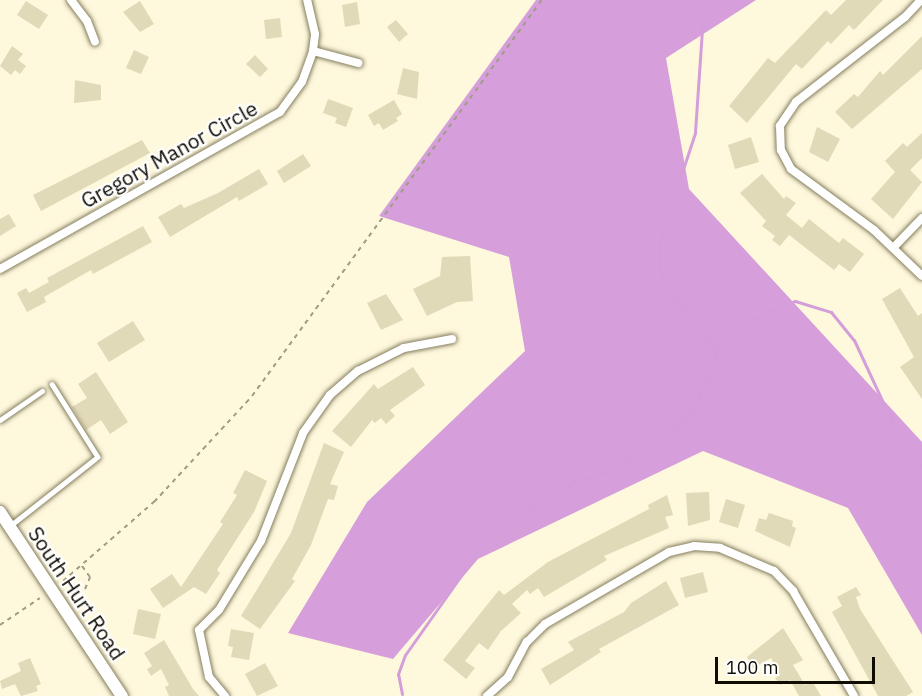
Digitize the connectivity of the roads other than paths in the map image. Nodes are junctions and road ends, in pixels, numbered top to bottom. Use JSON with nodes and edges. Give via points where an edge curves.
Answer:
{"nodes":[{"id":1,"x":71,"y":0,"type":"edge"},
{"id":2,"x":307,"y":0,"type":"edge"},
{"id":3,"x":921,"y":0,"type":"edge"},
{"id":4,"x":95,"y":42,"type":"dead end"},
{"id":5,"x":313,"y":51,"type":"junction"},
{"id":6,"x":358,"y":63,"type":"dead end"},
{"id":7,"x":922,"y":218,"type":"edge"},
{"id":8,"x":894,"y":248,"type":"junction"},
{"id":9,"x":0,"y":269,"type":"edge"},
{"id":10,"x":922,"y":276,"type":"edge"},
{"id":11,"x":452,"y":339,"type":"dead end"},
{"id":12,"x":52,"y":384,"type":"dead end"},
{"id":13,"x":42,"y":391,"type":"dead end"},
{"id":14,"x":0,"y":420,"type":"edge"},
{"id":15,"x":0,"y":512,"type":"edge"},
{"id":16,"x":9,"y":526,"type":"junction"},
{"id":17,"x":122,"y":696,"type":"edge"},
{"id":18,"x":225,"y":696,"type":"edge"},
{"id":19,"x":487,"y":696,"type":"edge"},
{"id":20,"x":854,"y":696,"type":"edge"}],
"edges":[{"from":1,"to":4,"type":"street","via":[[87,21]]},
{"from":2,"to":5,"type":"street","name":"Gregory Manor Circle","via":[[315,34]]},
{"from":3,"to":8,"type":"street","via":[[905,17],[796,102],[780,126],[781,150],[791,169]]},
{"from":5,"to":6,"type":"street"},
{"from":5,"to":9,"type":"street","name":"Gregory Manor Circle","via":[[302,82],[280,112]]},
{"from":7,"to":8,"type":"street"},
{"from":8,"to":10,"type":"street"},
{"from":11,"to":18,"type":"street","via":[[404,348],[358,371],[330,395],[303,433],[261,541],[219,610],[199,630],[209,676]]},
{"from":12,"to":16,"type":"lane","via":[[97,458]]},
{"from":13,"to":14,"type":"lane"},
{"from":15,"to":16,"type":"street","name":"South Hurt Road"},
{"from":16,"to":17,"type":"street","name":"South Hurt Road"},
{"from":19,"to":20,"type":"street","via":[[508,677],[528,642],[545,624],[669,552],[694,546],[720,549],[774,572],[793,591]]}]}
